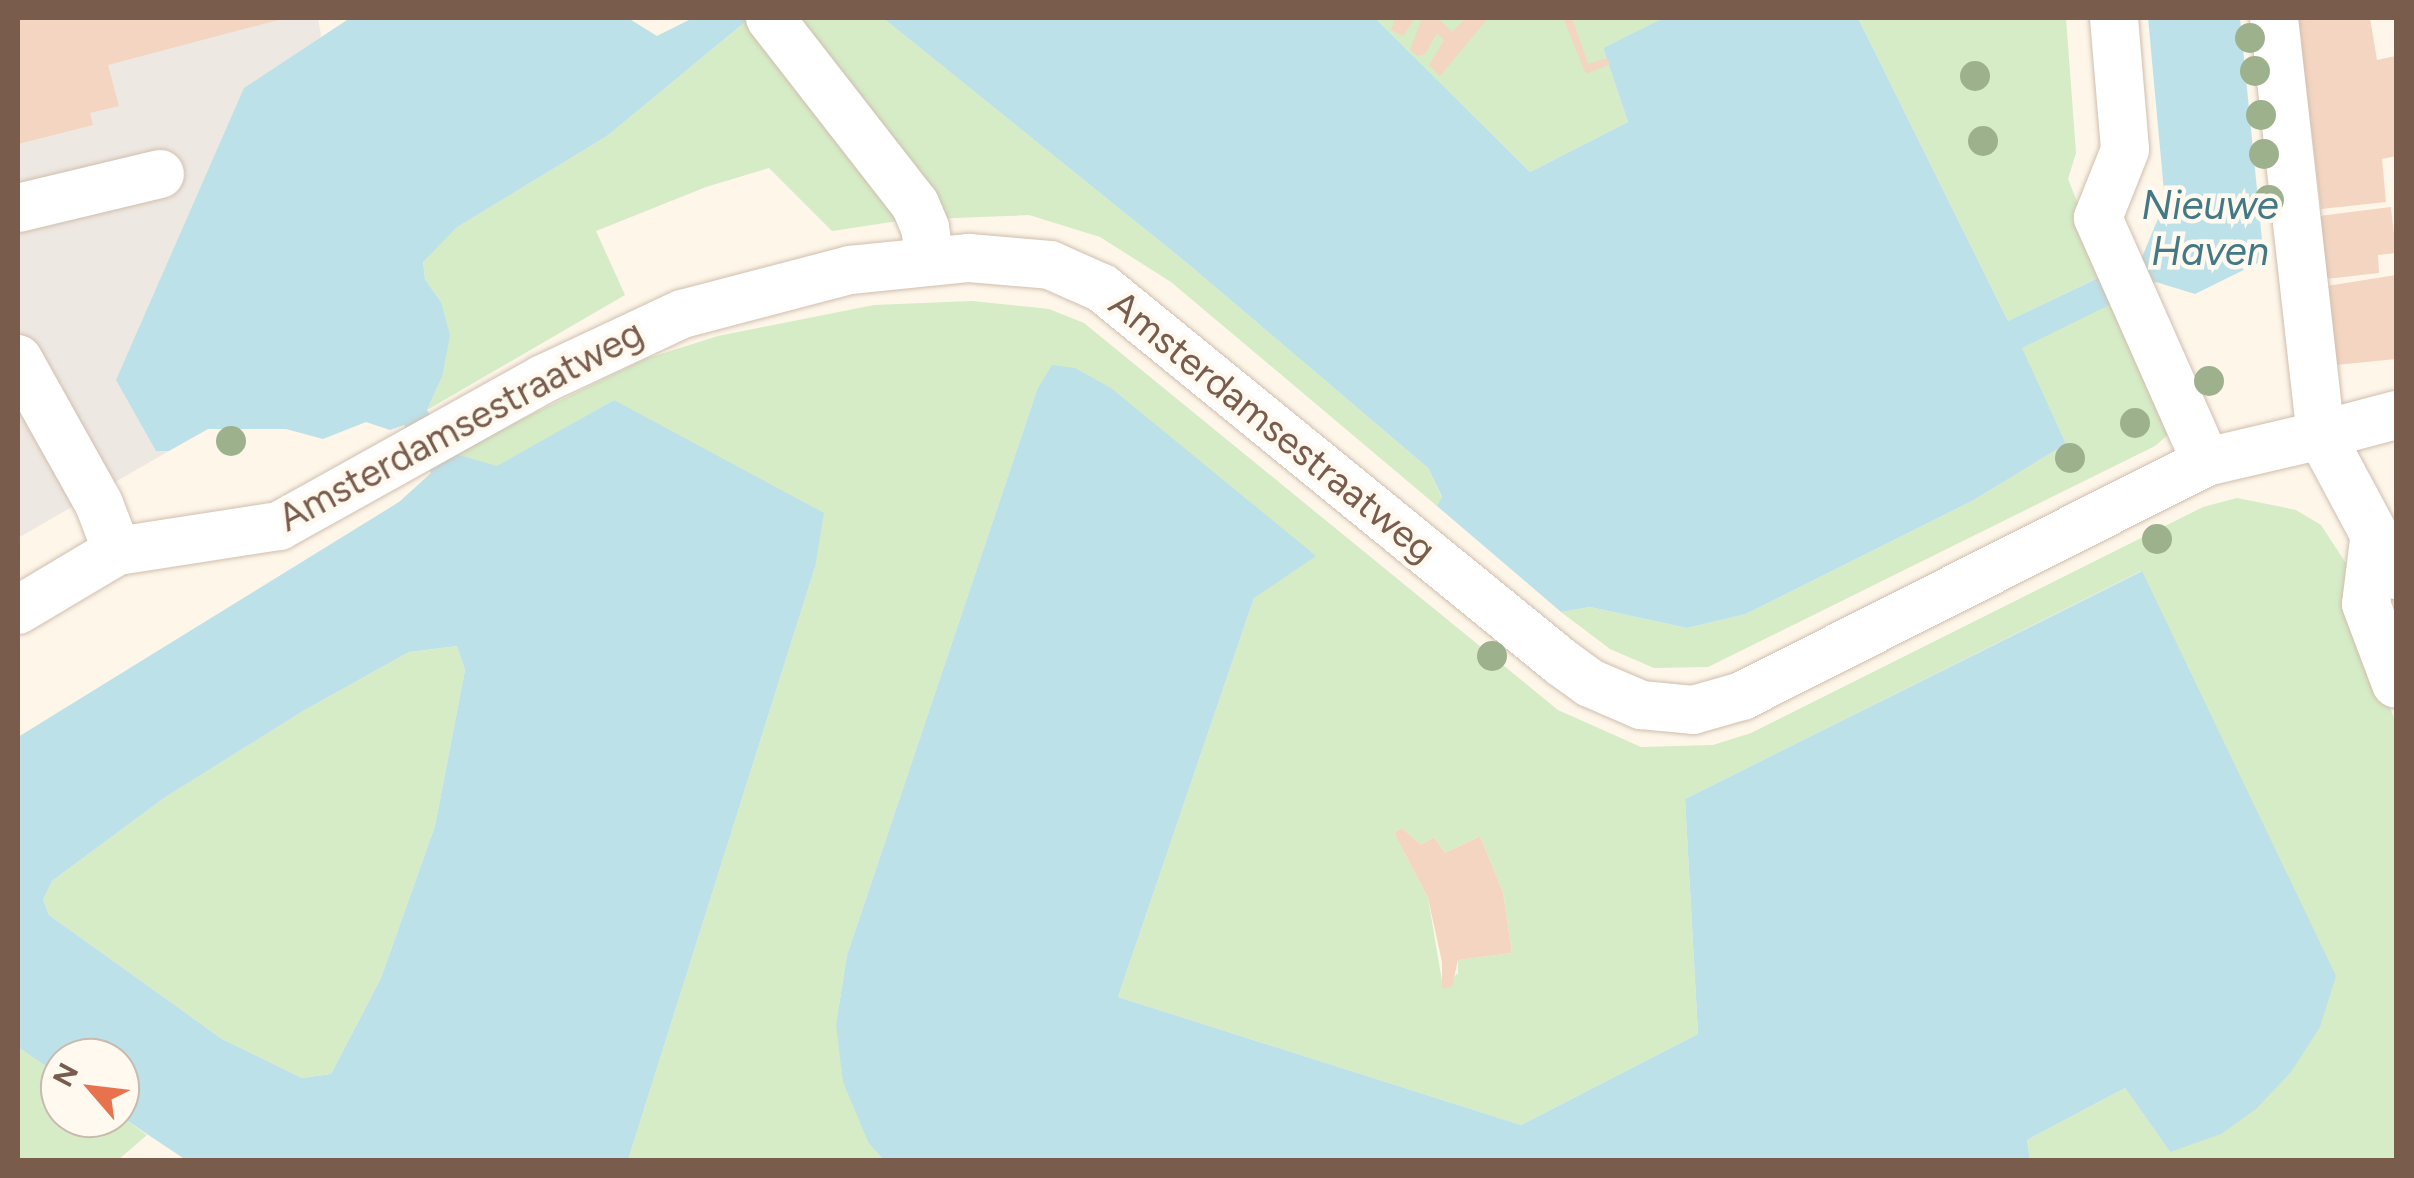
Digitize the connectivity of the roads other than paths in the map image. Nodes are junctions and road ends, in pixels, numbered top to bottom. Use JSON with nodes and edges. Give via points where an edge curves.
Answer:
{"nodes":[{"id":1,"x":2114,"y":18,"type":"edge"},
{"id":2,"x":2274,"y":18,"type":"edge"},
{"id":3,"x":772,"y":20,"type":"edge"},
{"id":4,"x":160,"y":174,"type":"dead end"},
{"id":5,"x":18,"y":208,"type":"edge"},
{"id":6,"x":930,"y":260,"type":"junction"},
{"id":7,"x":18,"y":359,"type":"edge"},
{"id":8,"x":2396,"y":415,"type":"edge"},
{"id":9,"x":2321,"y":435,"type":"junction"},
{"id":10,"x":2206,"y":462,"type":"junction"},
{"id":11,"x":117,"y":551,"type":"junction"},
{"id":12,"x":2385,"y":557,"type":"edge"},
{"id":13,"x":18,"y":610,"type":"edge"},
{"id":14,"x":2396,"y":684,"type":"edge"}],
"edges":[{"from":1,"to":10,"type":"street","via":[[2125,150],[2098,218]]},
{"from":2,"to":9,"type":"street"},
{"from":3,"to":6,"type":"street","via":[[915,204]]},
{"from":4,"to":5,"type":"street"},
{"from":6,"to":10,"type":"street","name":"Amsterdamsestraatweg","via":[[1028,260],[1102,288],[1561,662],[1620,698],[1654,708],[1693,710],[1742,696]]},
{"from":6,"to":11,"type":"street","name":"Amsterdamsestraatweg","via":[[850,270],[709,304],[619,341],[280,526]]},
{"from":7,"to":11,"type":"street","via":[[99,504]]},
{"from":8,"to":9,"type":"street","name":"Amsterdamsestraatweg"},
{"from":9,"to":10,"type":"street","name":"Amsterdamsestraatweg"},
{"from":9,"to":12,"type":"street"},
{"from":11,"to":13,"type":"street","name":"Amsterdamsestraatweg"},
{"from":12,"to":14,"type":"street","via":[[2366,604]]}]}
